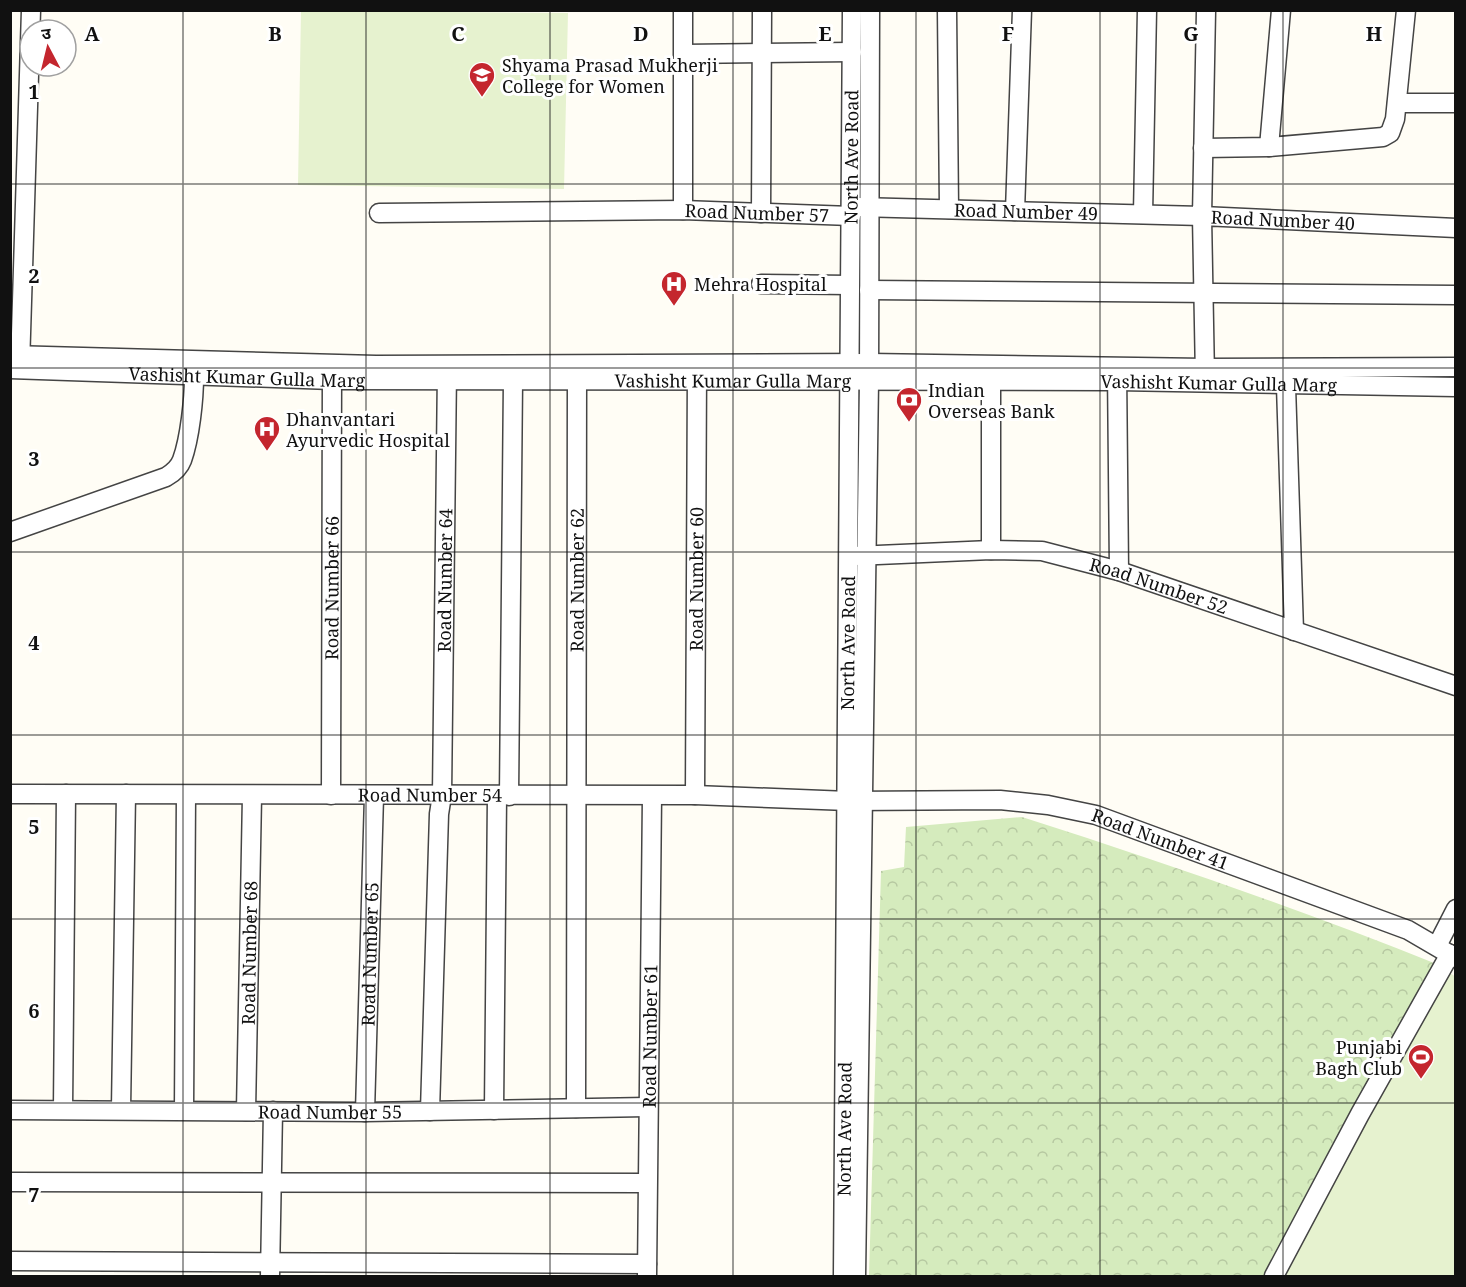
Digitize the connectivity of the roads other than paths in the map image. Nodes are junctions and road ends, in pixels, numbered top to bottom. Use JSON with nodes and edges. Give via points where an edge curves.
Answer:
{"nodes":[{"id":1,"x":31,"y":10,"type":"edge"},
{"id":2,"x":684,"y":10,"type":"edge"},
{"id":3,"x":762,"y":10,"type":"edge"},
{"id":4,"x":852,"y":10,"type":"edge"},
{"id":5,"x":870,"y":10,"type":"edge"},
{"id":6,"x":947,"y":10,"type":"edge"},
{"id":7,"x":1022,"y":10,"type":"edge"},
{"id":8,"x":1147,"y":10,"type":"edge"},
{"id":9,"x":1281,"y":10,"type":"edge"},
{"id":10,"x":1406,"y":10,"type":"edge"},
{"id":11,"x":1206,"y":11,"type":"edge"},
{"id":12,"x":852,"y":52,"type":"junction"},
{"id":13,"x":761,"y":53,"type":"junction"},
{"id":14,"x":684,"y":54,"type":"junction"},
{"id":15,"x":1397,"y":103,"type":"junction"},
{"id":16,"x":1455,"y":103,"type":"edge"},
{"id":17,"x":19,"y":128,"type":"edge"},
{"id":18,"x":1269,"y":147,"type":"junction"},
{"id":19,"x":1203,"y":148,"type":"junction"},
{"id":20,"x":949,"y":209,"type":"junction"},
{"id":21,"x":683,"y":210,"type":"junction"},
{"id":22,"x":857,"y":210,"type":"junction"},
{"id":23,"x":1015,"y":211,"type":"junction"},
{"id":24,"x":379,"y":213,"type":"dead end"},
{"id":25,"x":761,"y":213,"type":"junction"},
{"id":26,"x":1143,"y":214,"type":"junction"},
{"id":27,"x":1202,"y":216,"type":"junction"},
{"id":28,"x":1455,"y":228,"type":"edge"},
{"id":29,"x":761,"y":284,"type":"dead end"},
{"id":30,"x":850,"y":285,"type":"junction"},
{"id":31,"x":869,"y":290,"type":"junction"},
{"id":32,"x":1204,"y":294,"type":"junction"},
{"id":33,"x":1455,"y":295,"type":"edge"},
{"id":34,"x":15,"y":362,"type":"edge"},
{"id":35,"x":1455,"y":367,"type":"edge"},
{"id":36,"x":332,"y":372,"type":"junction"},
{"id":37,"x":697,"y":372,"type":"junction"},
{"id":38,"x":850,"y":372,"type":"junction"},
{"id":39,"x":869,"y":372,"type":"junction"},
{"id":40,"x":990,"y":372,"type":"junction"},
{"id":41,"x":447,"y":373,"type":"junction"},
{"id":42,"x":577,"y":373,"type":"junction"},
{"id":43,"x":1117,"y":373,"type":"junction"},
{"id":44,"x":1205,"y":374,"type":"junction"},
{"id":45,"x":195,"y":376,"type":"junction"},
{"id":46,"x":513,"y":380,"type":"junction"},
{"id":47,"x":1286,"y":386,"type":"junction"},
{"id":48,"x":1455,"y":387,"type":"edge"},
{"id":49,"x":10,"y":532,"type":"edge"},
{"id":50,"x":991,"y":550,"type":"junction"},
{"id":51,"x":858,"y":556,"type":"junction"},
{"id":52,"x":1119,"y":571,"type":"junction"},
{"id":53,"x":1294,"y":631,"type":"junction"},
{"id":54,"x":1455,"y":686,"type":"edge"},
{"id":55,"x":10,"y":794,"type":"edge"},
{"id":56,"x":66,"y":794,"type":"junction"},
{"id":57,"x":126,"y":794,"type":"junction"},
{"id":58,"x":186,"y":795,"type":"junction"},
{"id":59,"x":332,"y":795,"type":"junction"},
{"id":60,"x":442,"y":795,"type":"junction"},
{"id":61,"x":695,"y":795,"type":"junction"},
{"id":62,"x":252,"y":796,"type":"junction"},
{"id":63,"x":374,"y":796,"type":"junction"},
{"id":64,"x":503,"y":796,"type":"junction"},
{"id":65,"x":576,"y":796,"type":"junction"},
{"id":66,"x":652,"y":796,"type":"junction"},
{"id":67,"x":855,"y":801,"type":"junction"},
{"id":68,"x":1455,"y":909,"type":"edge"},
{"id":69,"x":1448,"y":953,"type":"edge"},
{"id":70,"x":647,"y":1107,"type":"junction"},
{"id":71,"x":576,"y":1108,"type":"junction"},
{"id":72,"x":63,"y":1109,"type":"junction"},
{"id":73,"x":121,"y":1109,"type":"junction"},
{"id":74,"x":10,"y":1110,"type":"edge"},
{"id":75,"x":184,"y":1110,"type":"junction"},
{"id":76,"x":494,"y":1110,"type":"junction"},
{"id":77,"x":246,"y":1111,"type":"junction"},
{"id":78,"x":273,"y":1111,"type":"junction"},
{"id":79,"x":430,"y":1111,"type":"junction"},
{"id":80,"x":365,"y":1112,"type":"junction"},
{"id":81,"x":10,"y":1182,"type":"edge"},
{"id":82,"x":271,"y":1182,"type":"junction"},
{"id":83,"x":647,"y":1183,"type":"junction"},
{"id":84,"x":10,"y":1261,"type":"edge"},
{"id":85,"x":270,"y":1269,"type":"edge"},
{"id":86,"x":647,"y":1270,"type":"edge"},
{"id":87,"x":843,"y":1276,"type":"edge"},
{"id":88,"x":856,"y":1276,"type":"edge"},
{"id":89,"x":1274,"y":1276,"type":"edge"}],
"edges":[{"from":1,"to":17,"type":"street"},
{"from":2,"to":14,"type":"street","name":"Road Number 57"},
{"from":3,"to":13,"type":"street"},
{"from":4,"to":12,"type":"street","name":"North Ave Road"},
{"from":5,"to":22,"type":"street"},
{"from":6,"to":20,"type":"street"},
{"from":7,"to":23,"type":"street"},
{"from":8,"to":26,"type":"street"},
{"from":9,"to":18,"type":"street"},
{"from":10,"to":15,"type":"street"},
{"from":11,"to":19,"type":"street"},
{"from":12,"to":13,"type":"street"},
{"from":12,"to":22,"type":"street","name":"North Ave Road"},
{"from":13,"to":14,"type":"street"},
{"from":13,"to":25,"type":"street"},
{"from":14,"to":21,"type":"street","name":"Road Number 57"},
{"from":15,"to":16,"type":"street"},
{"from":15,"to":18,"type":"street","via":[[1394,126],[1383,137]]},
{"from":17,"to":34,"type":"street"},
{"from":18,"to":19,"type":"street"},
{"from":19,"to":27,"type":"street"},
{"from":20,"to":22,"type":"street","name":"Road Number 49"},
{"from":20,"to":23,"type":"street","name":"Road Number 49"},
{"from":21,"to":24,"type":"street"},
{"from":21,"to":25,"type":"street","name":"Road Number 57"},
{"from":22,"to":25,"type":"street","name":"Road Number 57"},
{"from":22,"to":30,"type":"street","name":"North Ave Road"},
{"from":22,"to":31,"type":"street"},
{"from":23,"to":26,"type":"street","name":"Road Number 49"},
{"from":26,"to":27,"type":"street","name":"Road Number 49"},
{"from":27,"to":28,"type":"street","name":"Road Number 40"},
{"from":27,"to":32,"type":"street","name":"Road Number 40"},
{"from":29,"to":30,"type":"street"},
{"from":30,"to":38,"type":"street","name":"North Ave Road"},
{"from":31,"to":32,"type":"street"},
{"from":31,"to":39,"type":"street"},
{"from":32,"to":33,"type":"street"},
{"from":32,"to":44,"type":"street","name":"Road Number 40"},
{"from":34,"to":36,"type":"street","name":"Vashisht Kumar Gulla Marg"},
{"from":34,"to":45,"type":"street","name":"Vashisht Kumar Gulla Marg"},
{"from":35,"to":44,"type":"street","name":"Vashisht Kumar Gulla Marg"},
{"from":36,"to":41,"type":"street","name":"Vashisht Kumar Gulla Marg","via":[[394,378]]},
{"from":36,"to":45,"type":"street","name":"Vashisht Kumar Gulla Marg"},
{"from":36,"to":59,"type":"street","name":"Road Number 66"},
{"from":37,"to":38,"type":"street","name":"Vashisht Kumar Gulla Marg"},
{"from":37,"to":42,"type":"street","name":"Vashisht Kumar Gulla Marg"},
{"from":37,"to":61,"type":"street","name":"Road Number 60"},
{"from":38,"to":39,"type":"street","name":"Vashisht Kumar Gulla Marg"},
{"from":38,"to":51,"type":"street","name":"North Ave Road"},
{"from":39,"to":40,"type":"street","name":"Vashisht Kumar Gulla Marg"},
{"from":39,"to":51,"type":"street"},
{"from":40,"to":43,"type":"street","name":"Vashisht Kumar Gulla Marg"},
{"from":40,"to":50,"type":"street"},
{"from":41,"to":42,"type":"street","name":"Vashisht Kumar Gulla Marg"},
{"from":41,"to":46,"type":"street","name":"Vashisht Kumar Gulla Marg"},
{"from":41,"to":60,"type":"street","name":"Road Number 64"},
{"from":42,"to":46,"type":"street","name":"Vashisht Kumar Gulla Marg"},
{"from":42,"to":65,"type":"street","name":"Road Number 62"},
{"from":43,"to":44,"type":"street","name":"Vashisht Kumar Gulla Marg"},
{"from":43,"to":52,"type":"street"},
{"from":44,"to":47,"type":"street","name":"Vashisht Kumar Gulla Marg"},
{"from":45,"to":49,"type":"street","via":[[182,460],[176,471]]},
{"from":46,"to":64,"type":"street"},
{"from":47,"to":48,"type":"street","name":"Vashisht Kumar Gulla Marg"},
{"from":47,"to":53,"type":"street"},
{"from":50,"to":51,"type":"street","name":"Road Number 52"},
{"from":50,"to":52,"type":"street","name":"Road Number 52","via":[[1042,551]]},
{"from":51,"to":67,"type":"street","name":"North Ave Road"},
{"from":52,"to":53,"type":"street","name":"Road Number 52"},
{"from":53,"to":54,"type":"street","name":"Road Number 52"},
{"from":55,"to":56,"type":"street","name":"Road Number 54"},
{"from":56,"to":57,"type":"street","name":"Road Number 54"},
{"from":56,"to":72,"type":"street"},
{"from":57,"to":58,"type":"street","name":"Road Number 54"},
{"from":57,"to":73,"type":"street"},
{"from":58,"to":62,"type":"street","name":"Road Number 54"},
{"from":58,"to":75,"type":"street"},
{"from":59,"to":62,"type":"street","name":"Road Number 54"},
{"from":59,"to":63,"type":"street","name":"Road Number 54"},
{"from":60,"to":63,"type":"street","name":"Road Number 54"},
{"from":60,"to":64,"type":"street","name":"Road Number 54"},
{"from":60,"to":79,"type":"street","name":"Road Number 64"},
{"from":61,"to":66,"type":"street","name":"Road Number 54"},
{"from":61,"to":67,"type":"street","name":"Road Number 54"},
{"from":62,"to":77,"type":"street","name":"Road Number 68"},
{"from":63,"to":80,"type":"street","name":"Road Number 65"},
{"from":64,"to":65,"type":"street","name":"Road Number 54"},
{"from":64,"to":76,"type":"street"},
{"from":65,"to":66,"type":"street","name":"Road Number 54"},
{"from":65,"to":71,"type":"street","name":"Road Number 62"},
{"from":66,"to":70,"type":"street","name":"Road Number 61"},
{"from":67,"to":69,"type":"street","name":"Road Number 41","via":[[1000,800],[1096,815],[1408,930]]},
{"from":67,"to":87,"type":"street","name":"North Ave Road"},
{"from":67,"to":88,"type":"street"},
{"from":68,"to":69,"type":"street"},
{"from":69,"to":89,"type":"street"},
{"from":70,"to":71,"type":"street","name":"Road Number 55"},
{"from":70,"to":83,"type":"street","name":"Road Number 61"},
{"from":71,"to":76,"type":"street","name":"Road Number 55"},
{"from":72,"to":73,"type":"street","name":"Road Number 55"},
{"from":72,"to":74,"type":"street","name":"Road Number 55"},
{"from":73,"to":75,"type":"street","name":"Road Number 55"},
{"from":75,"to":77,"type":"street","name":"Road Number 55"},
{"from":76,"to":79,"type":"street","name":"Road Number 55"},
{"from":77,"to":78,"type":"street","name":"Road Number 55"},
{"from":78,"to":80,"type":"street","name":"Road Number 55"},
{"from":78,"to":82,"type":"street"},
{"from":79,"to":80,"type":"street","name":"Road Number 55"},
{"from":81,"to":82,"type":"street"},
{"from":82,"to":83,"type":"street"},
{"from":82,"to":85,"type":"street"},
{"from":83,"to":86,"type":"street","name":"Road Number 61"},
{"from":84,"to":85,"type":"street"},
{"from":85,"to":86,"type":"street"}]}
